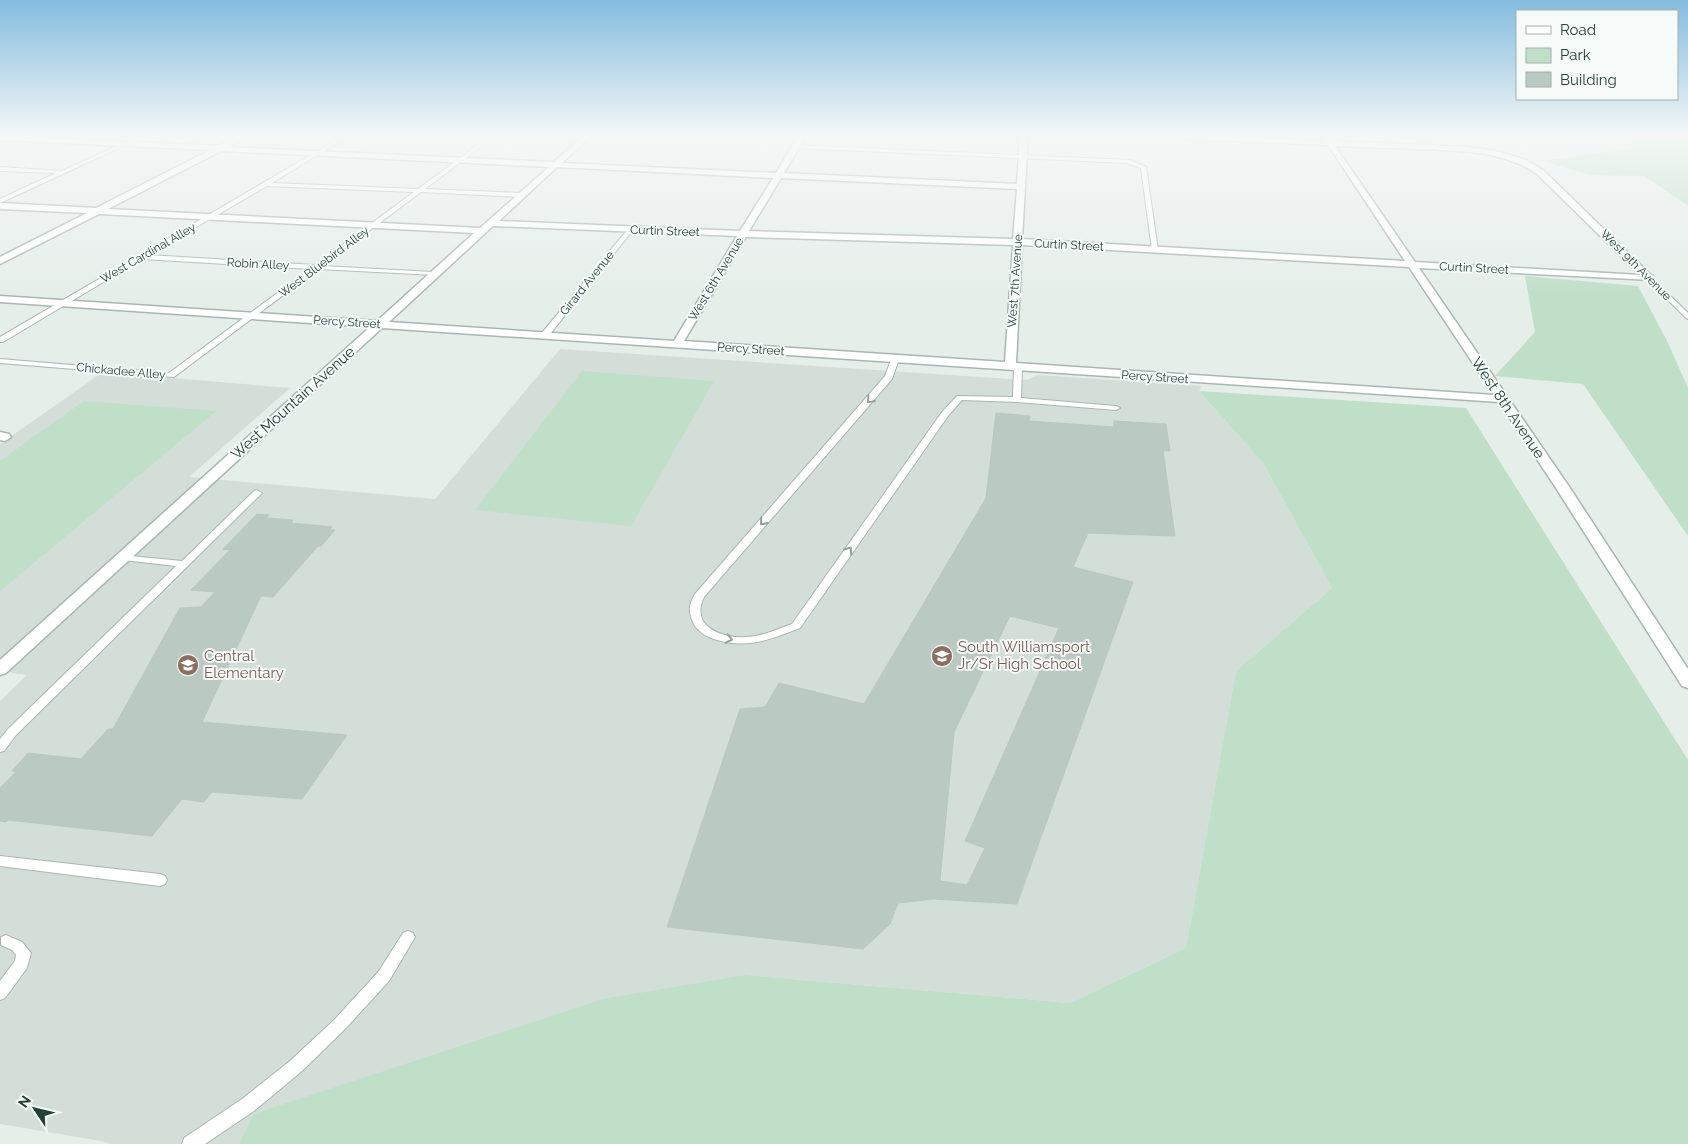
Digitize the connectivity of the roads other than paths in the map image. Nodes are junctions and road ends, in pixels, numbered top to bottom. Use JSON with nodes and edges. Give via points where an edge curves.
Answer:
{"nodes":[{"id":1,"x":27,"y":189,"type":"edge"},
{"id":2,"x":141,"y":189,"type":"edge"},
{"id":3,"x":257,"y":189,"type":"edge"},
{"id":4,"x":385,"y":189,"type":"edge"},
{"id":5,"x":528,"y":189,"type":"edge"},
{"id":6,"x":770,"y":189,"type":"edge"},
{"id":7,"x":1021,"y":189,"type":"edge"},
{"id":8,"x":1147,"y":189,"type":"edge"},
{"id":9,"x":1360,"y":189,"type":"edge"},
{"id":10,"x":1558,"y":189,"type":"edge"},
{"id":11,"x":420,"y":191,"type":"junction"},
{"id":12,"x":522,"y":195,"type":"junction"},
{"id":13,"x":0,"y":202,"type":"edge"},
{"id":14,"x":0,"y":206,"type":"edge"},
{"id":15,"x":97,"y":212,"type":"junction"},
{"id":16,"x":209,"y":218,"type":"junction"},
{"id":17,"x":372,"y":226,"type":"junction"},
{"id":18,"x":485,"y":227,"type":"junction"},
{"id":19,"x":630,"y":230,"type":"junction"},
{"id":20,"x":744,"y":234,"type":"junction"},
{"id":21,"x":1018,"y":242,"type":"junction"},
{"id":22,"x":1154,"y":250,"type":"junction"},
{"id":23,"x":142,"y":257,"type":"junction"},
{"id":24,"x":0,"y":261,"type":"edge"},
{"id":25,"x":1410,"y":264,"type":"junction"},
{"id":26,"x":317,"y":267,"type":"junction"},
{"id":27,"x":433,"y":274,"type":"junction"},
{"id":28,"x":1649,"y":278,"type":"junction"},
{"id":29,"x":0,"y":299,"type":"edge"},
{"id":30,"x":63,"y":303,"type":"junction"},
{"id":31,"x":252,"y":316,"type":"junction"},
{"id":32,"x":1688,"y":317,"type":"edge"},
{"id":33,"x":379,"y":324,"type":"junction"},
{"id":34,"x":544,"y":336,"type":"junction"},
{"id":35,"x":0,"y":340,"type":"edge"},
{"id":36,"x":676,"y":344,"type":"junction"},
{"id":37,"x":895,"y":359,"type":"junction"},
{"id":38,"x":0,"y":361,"type":"edge"},
{"id":39,"x":1014,"y":367,"type":"junction"},
{"id":40,"x":1502,"y":399,"type":"junction"},
{"id":41,"x":1017,"y":400,"type":"junction"},
{"id":42,"x":1116,"y":408,"type":"dead end"},
{"id":43,"x":256,"y":493,"type":"dead end"},
{"id":44,"x":123,"y":556,"type":"junction"},
{"id":45,"x":184,"y":564,"type":"junction"},
{"id":46,"x":0,"y":669,"type":"edge"},
{"id":47,"x":1688,"y":682,"type":"edge"},
{"id":48,"x":0,"y":748,"type":"edge"},
{"id":49,"x":0,"y":861,"type":"edge"},
{"id":50,"x":160,"y":880,"type":"dead end"},
{"id":51,"x":408,"y":937,"type":"dead end"},
{"id":52,"x":6,"y":941,"type":"dead end"},
{"id":53,"x":0,"y":993,"type":"edge"},
{"id":54,"x":190,"y":1144,"type":"edge"}],
"edges":[{"from":1,"to":13,"type":"lane"},
{"from":2,"to":15,"type":"street"},
{"from":3,"to":16,"type":"lane","name":"West Cardinal Alley"},
{"from":4,"to":11,"type":"lane"},
{"from":5,"to":12,"type":"street","name":"West Mountain Avenue"},
{"from":6,"to":20,"type":"street","name":"West 6th Avenue"},
{"from":7,"to":21,"type":"street","name":"West 7th Avenue"},
{"from":8,"to":22,"type":"lane"},
{"from":9,"to":25,"type":"street","name":"West 8th Avenue"},
{"from":10,"to":28,"type":"street","name":"West 9th Avenue"},
{"from":11,"to":12,"type":"lane"},
{"from":11,"to":17,"type":"lane","name":"West Bluebird Alley"},
{"from":12,"to":18,"type":"street","name":"West Mountain Avenue"},
{"from":14,"to":15,"type":"street","name":"Curtin Street"},
{"from":15,"to":16,"type":"street","name":"Curtin Street"},
{"from":15,"to":24,"type":"street"},
{"from":16,"to":17,"type":"street","name":"Curtin Street"},
{"from":16,"to":23,"type":"lane","name":"West Cardinal Alley"},
{"from":17,"to":18,"type":"street","name":"Curtin Street"},
{"from":17,"to":26,"type":"lane","name":"West Bluebird Alley"},
{"from":18,"to":19,"type":"street","name":"Curtin Street"},
{"from":18,"to":27,"type":"street","name":"West Mountain Avenue"},
{"from":19,"to":20,"type":"street","name":"Curtin Street"},
{"from":19,"to":34,"type":"lane","name":"Girard Avenue"},
{"from":20,"to":21,"type":"street","name":"Curtin Street"},
{"from":20,"to":36,"type":"street","name":"West 6th Avenue"},
{"from":21,"to":22,"type":"street","name":"Curtin Street"},
{"from":21,"to":39,"type":"street","name":"West 7th Avenue"},
{"from":22,"to":25,"type":"street","name":"Curtin Street"},
{"from":23,"to":26,"type":"lane","name":"Robin Alley"},
{"from":23,"to":30,"type":"lane","name":"West Cardinal Alley"},
{"from":25,"to":28,"type":"street","name":"Curtin Street"},
{"from":25,"to":40,"type":"street","name":"West 8th Avenue"},
{"from":26,"to":27,"type":"lane","name":"Robin Alley"},
{"from":26,"to":31,"type":"lane","name":"West Bluebird Alley"},
{"from":27,"to":33,"type":"street","name":"West Mountain Avenue"},
{"from":28,"to":32,"type":"lane","name":"West 9th Avenue"},
{"from":29,"to":30,"type":"street","name":"Percy Street"},
{"from":30,"to":31,"type":"street","name":"Percy Street"},
{"from":30,"to":35,"type":"lane","name":"West Cardinal Alley"},
{"from":31,"to":33,"type":"street","name":"Percy Street"},
{"from":31,"to":38,"type":"lane","name":"Chickadee Alley","via":[[172,375]]},
{"from":33,"to":34,"type":"street","name":"Percy Street"},
{"from":33,"to":44,"type":"street","name":"West Mountain Avenue"},
{"from":34,"to":36,"type":"street","name":"Percy Street"},
{"from":36,"to":37,"type":"street","name":"Percy Street"},
{"from":37,"to":39,"type":"street","name":"Percy Street"},
{"from":37,"to":41,"type":"lane","one_way":true,"via":[[890,377],[699,596],[694,609],[696,620],[714,635],[729,640],[756,640],[796,626],[945,414],[960,398]]},
{"from":39,"to":40,"type":"street","name":"Percy Street"},
{"from":39,"to":41,"type":"lane"},
{"from":40,"to":47,"type":"street","name":"West 8th Avenue"},
{"from":41,"to":42,"type":"lane"},
{"from":43,"to":45,"type":"lane"},
{"from":44,"to":45,"type":"lane"},
{"from":44,"to":46,"type":"street","name":"West Mountain Avenue"},
{"from":45,"to":48,"type":"lane","via":[[12,732]]},
{"from":49,"to":50,"type":"lane"},
{"from":51,"to":54,"type":"lane","via":[[384,976],[328,1036],[248,1105]]},
{"from":52,"to":53,"type":"lane","via":[[24,953],[22,963]]}]}
